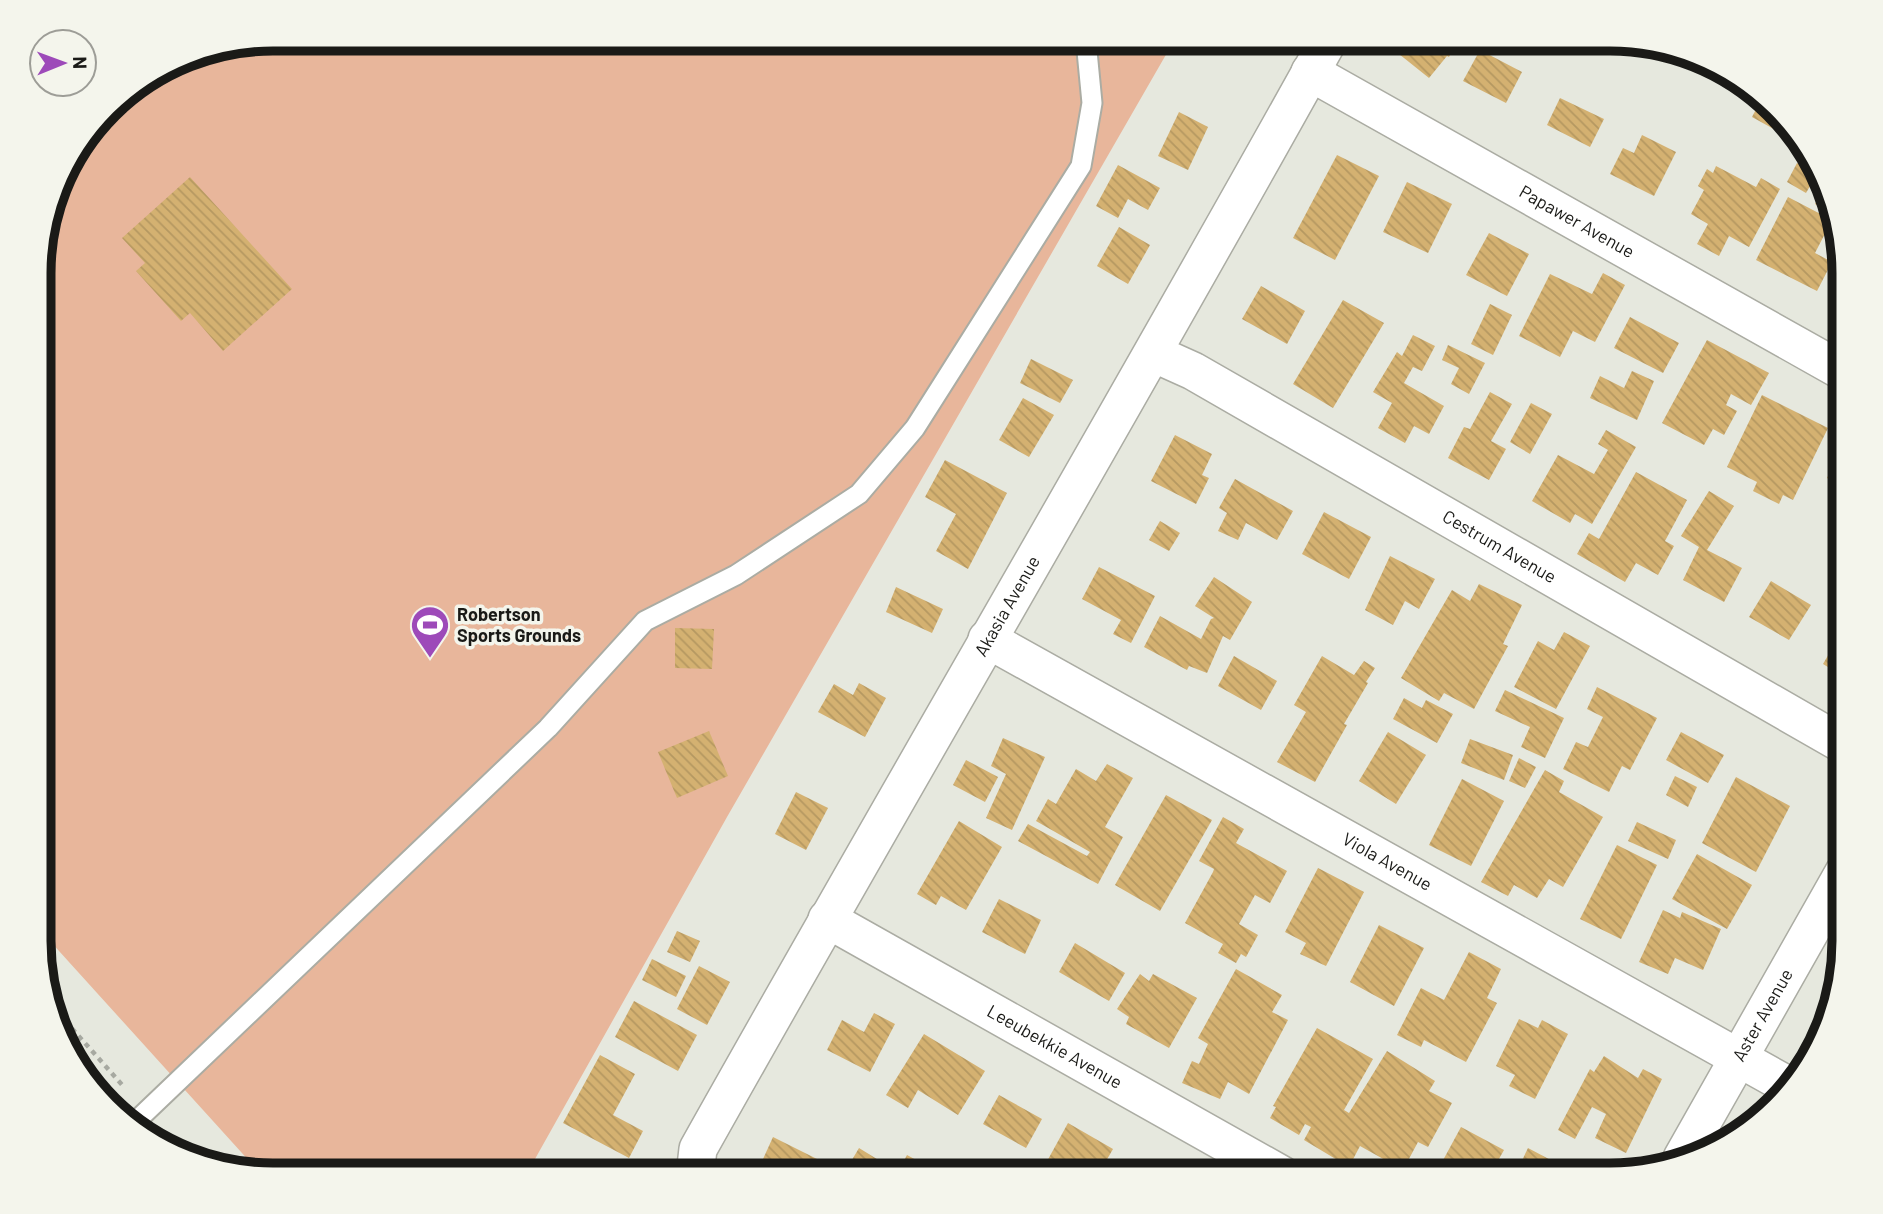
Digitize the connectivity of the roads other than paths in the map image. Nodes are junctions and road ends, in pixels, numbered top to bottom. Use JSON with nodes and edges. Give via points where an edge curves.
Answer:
{"nodes":[{"id":1,"x":1087,"y":51,"type":"dead end"},
{"id":2,"x":1322,"y":51,"type":"edge"},
{"id":3,"x":1310,"y":72,"type":"junction"},
{"id":4,"x":1153,"y":353,"type":"junction"},
{"id":5,"x":1832,"y":365,"type":"edge"},
{"id":6,"x":987,"y":639,"type":"junction"},
{"id":7,"x":1832,"y":738,"type":"edge"},
{"id":8,"x":1832,"y":893,"type":"edge"},
{"id":9,"x":827,"y":919,"type":"junction"},
{"id":10,"x":1737,"y":1056,"type":"junction"},
{"id":11,"x":1781,"y":1082,"type":"edge"},
{"id":12,"x":139,"y":1117,"type":"edge"},
{"id":13,"x":1687,"y":1149,"type":"edge"},
{"id":14,"x":696,"y":1163,"type":"edge"},
{"id":15,"x":1261,"y":1163,"type":"edge"}],
"edges":[{"from":1,"to":12,"type":"lane","via":[[1092,103],[1081,166],[915,428],[859,494],[736,575],[645,621],[548,728]]},
{"from":2,"to":3,"type":"street","name":"Akasia Avenue"},
{"from":3,"to":4,"type":"street","name":"Akasia Avenue"},
{"from":3,"to":5,"type":"street","name":"Papawer Avenue"},
{"from":4,"to":6,"type":"street","name":"Akasia Avenue"},
{"from":4,"to":7,"type":"street","name":"Cestrum Avenue","via":[[1193,371]]},
{"from":6,"to":9,"type":"street","name":"Akasia Avenue"},
{"from":6,"to":10,"type":"street","name":"Viola Avenue"},
{"from":8,"to":10,"type":"street","name":"Aster Avenue"},
{"from":9,"to":14,"type":"street","name":"Akasia Avenue","via":[[698,1149]]},
{"from":9,"to":15,"type":"street","name":"Leeubekkie Avenue"},
{"from":10,"to":11,"type":"street","name":"Viola Avenue"},
{"from":10,"to":13,"type":"street","name":"Aster Avenue"}]}
